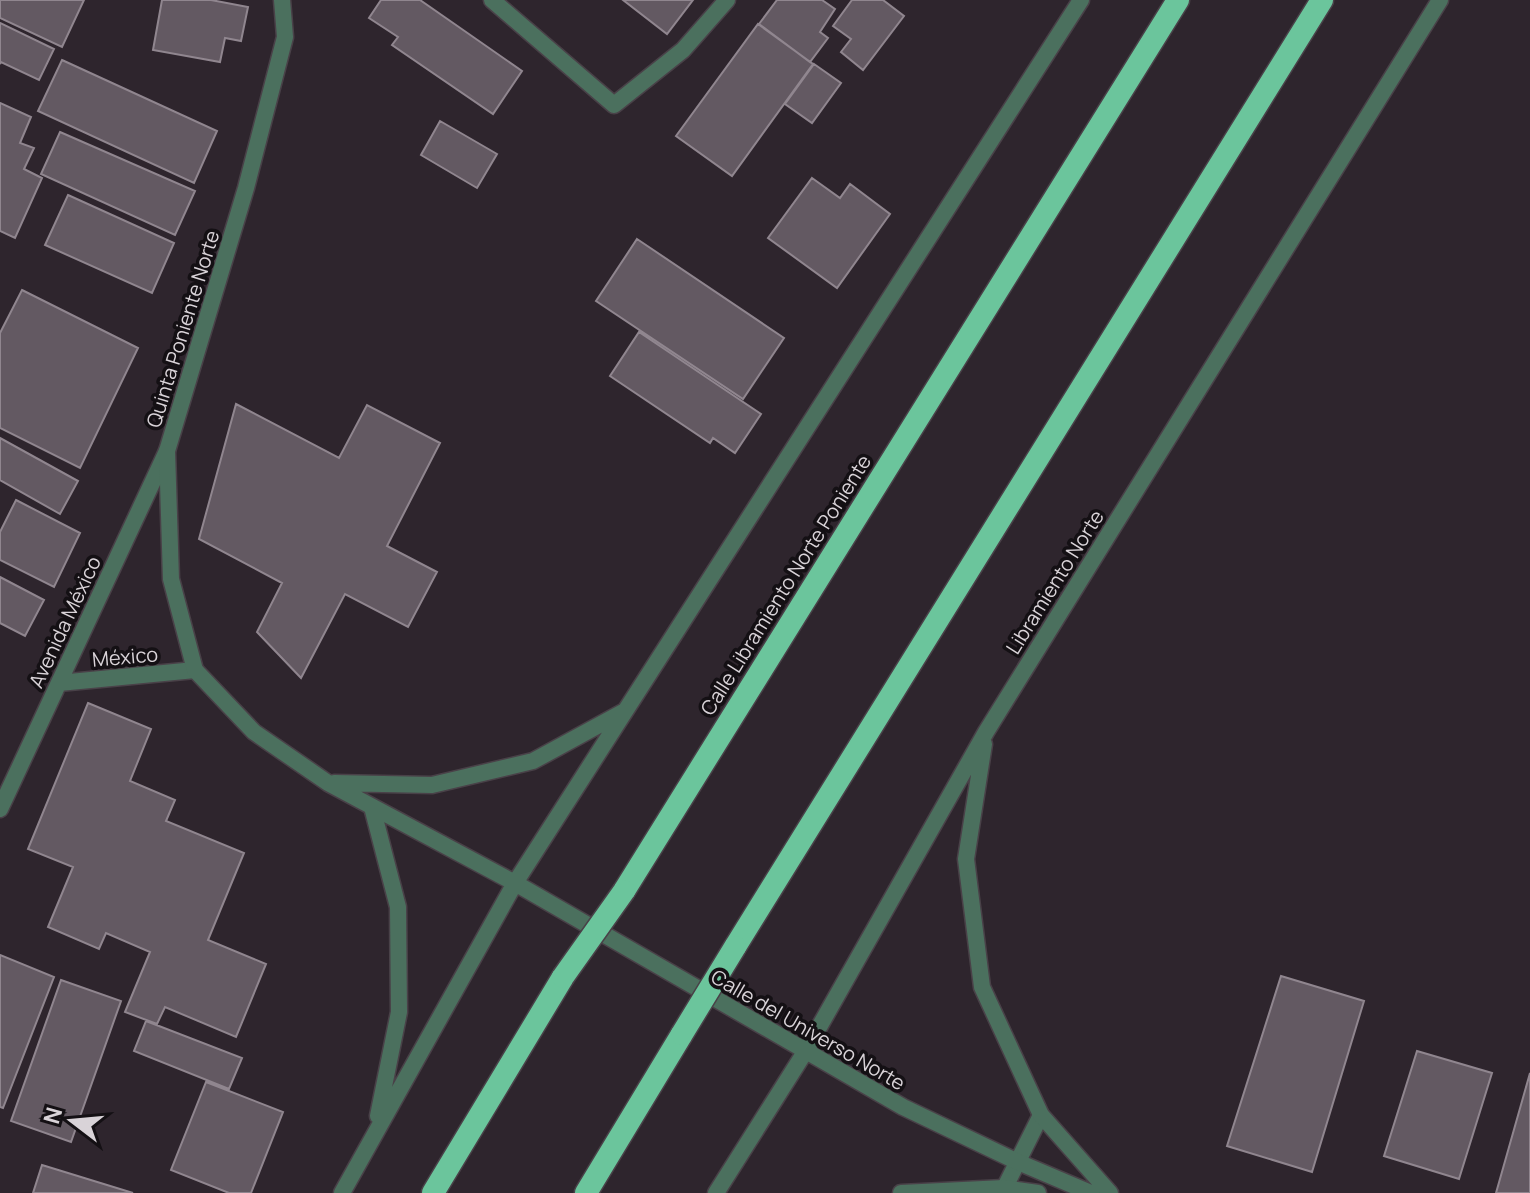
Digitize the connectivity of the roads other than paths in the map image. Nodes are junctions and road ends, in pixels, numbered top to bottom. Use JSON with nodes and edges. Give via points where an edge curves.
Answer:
{"nodes":[{"id":1,"x":282,"y":0,"type":"edge"},
{"id":2,"x":492,"y":0,"type":"edge"},
{"id":3,"x":727,"y":0,"type":"edge"},
{"id":4,"x":1081,"y":0,"type":"edge"},
{"id":5,"x":1178,"y":0,"type":"edge"},
{"id":6,"x":1322,"y":0,"type":"edge"},
{"id":7,"x":1440,"y":0,"type":"edge"},
{"id":8,"x":167,"y":451,"type":"junction"},
{"id":9,"x":195,"y":670,"type":"junction"},
{"id":10,"x":59,"y":683,"type":"junction"},
{"id":11,"x":625,"y":711,"type":"junction"},
{"id":12,"x":986,"y":732,"type":"junction"},
{"id":13,"x":328,"y":783,"type":"junction"},
{"id":14,"x":372,"y":807,"type":"junction"},
{"id":15,"x":0,"y":809,"type":"edge"},
{"id":16,"x":515,"y":883,"type":"junction"},
{"id":17,"x":805,"y":1052,"type":"junction"},
{"id":18,"x":1041,"y":1115,"type":"junction"},
{"id":19,"x":375,"y":1133,"type":"junction"},
{"id":20,"x":1018,"y":1162,"type":"junction"},
{"id":21,"x":1003,"y":1190,"type":"edge"},
{"id":22,"x":342,"y":1193,"type":"edge"},
{"id":23,"x":433,"y":1193,"type":"edge"},
{"id":24,"x":586,"y":1193,"type":"edge"},
{"id":25,"x":716,"y":1193,"type":"edge"},
{"id":26,"x":901,"y":1193,"type":"edge"},
{"id":27,"x":1038,"y":1193,"type":"edge"},
{"id":28,"x":1091,"y":1193,"type":"edge"},
{"id":29,"x":1110,"y":1193,"type":"edge"}],
"edges":[{"from":1,"to":8,"type":"street","name":"Quinta Poniente Norte","via":[[285,37]]},
{"from":2,"to":3,"type":"street","via":[[614,105],[683,50]]},
{"from":4,"to":11,"type":"street"},
{"from":5,"to":23,"type":"highway","name":"Calle Libramiento Norte Poniente","bridge":true,"via":[[624,891],[563,977]]},
{"from":6,"to":24,"type":"highway","bridge":true},
{"from":7,"to":12,"type":"street","name":"Libramiento Norte"},
{"from":8,"to":9,"type":"street","name":"Quinta Poniente Norte","via":[[171,579]]},
{"from":8,"to":10,"type":"street","name":"Avenida México"},
{"from":9,"to":10,"type":"street","name":"México"},
{"from":9,"to":13,"type":"street","name":"Quinta Poniente Norte","via":[[254,732]]},
{"from":10,"to":15,"type":"street","name":"Avenida México"},
{"from":11,"to":13,"type":"street","via":[[533,761],[432,785]]},
{"from":11,"to":16,"type":"street"},
{"from":12,"to":17,"type":"street","name":"Libramiento Norte"},
{"from":12,"to":18,"type":"street","via":[[966,859],[982,987]]},
{"from":13,"to":14,"type":"street","name":"Quinta Poniente Norte"},
{"from":14,"to":16,"type":"street","name":"Quinta Poniente Norte"},
{"from":14,"to":19,"type":"street","via":[[398,907],[399,1012]]},
{"from":16,"to":17,"type":"street","name":"Calle del Universo Norte"},
{"from":16,"to":19,"type":"street"},
{"from":17,"to":20,"type":"street","name":"Calle del Universo Norte"},
{"from":17,"to":25,"type":"street","name":"Libramiento Norte"},
{"from":18,"to":20,"type":"street"},
{"from":18,"to":29,"type":"street"},
{"from":19,"to":22,"type":"street"},
{"from":20,"to":21,"type":"street"},
{"from":20,"to":28,"type":"street","name":"Calle del Universo Norte"},
{"from":21,"to":26,"type":"street"},
{"from":21,"to":27,"type":"street"}]}
